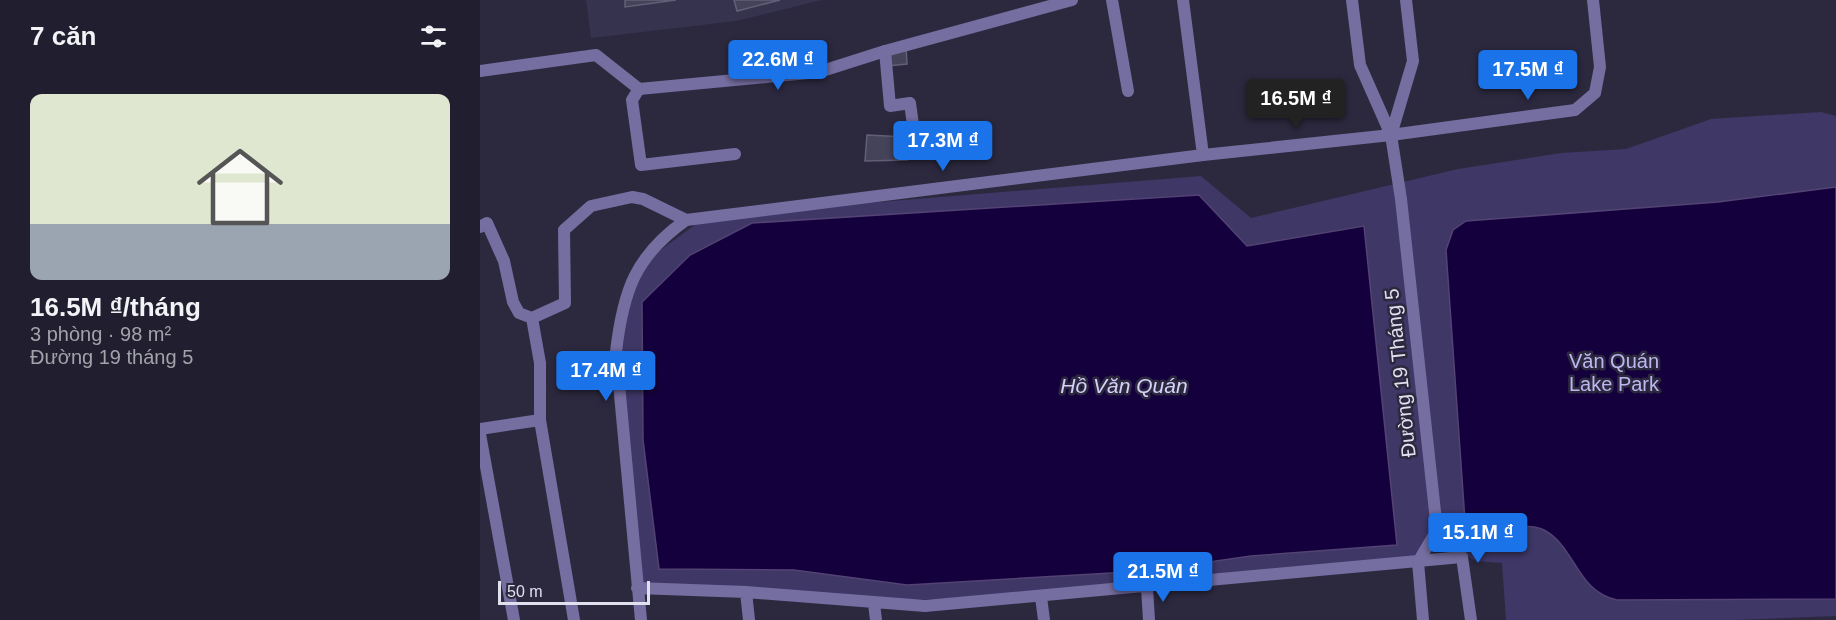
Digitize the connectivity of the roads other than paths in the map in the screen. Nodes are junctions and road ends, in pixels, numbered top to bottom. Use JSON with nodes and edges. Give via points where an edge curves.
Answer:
{"nodes":[{"id":1,"x":1072,"y":0,"type":"edge"},
{"id":2,"x":1112,"y":0,"type":"edge"},
{"id":3,"x":1183,"y":0,"type":"edge"},
{"id":4,"x":1352,"y":0,"type":"edge"},
{"id":5,"x":1406,"y":0,"type":"edge"},
{"id":6,"x":1593,"y":0,"type":"edge"},
{"id":7,"x":885,"y":51,"type":"junction"},
{"id":8,"x":480,"y":71,"type":"edge"},
{"id":9,"x":639,"y":89,"type":"junction"},
{"id":10,"x":1128,"y":91,"type":"dead end"},
{"id":11,"x":1391,"y":135,"type":"junction"},
{"id":12,"x":735,"y":154,"type":"dead end"},
{"id":13,"x":917,"y":154,"type":"dead end"},
{"id":14,"x":1203,"y":155,"type":"junction"},
{"id":15,"x":686,"y":220,"type":"junction"},
{"id":16,"x":480,"y":227,"type":"edge"},
{"id":17,"x":532,"y":318,"type":"junction"},
{"id":18,"x":540,"y":420,"type":"junction"},
{"id":19,"x":480,"y":429,"type":"edge"},
{"id":20,"x":480,"y":434,"type":"edge"},
{"id":21,"x":1437,"y":530,"type":"junction"},
{"id":22,"x":1462,"y":557,"type":"junction"},
{"id":23,"x":1418,"y":562,"type":"junction"},
{"id":24,"x":637,"y":588,"type":"junction"},
{"id":25,"x":1147,"y":588,"type":"junction"},
{"id":26,"x":746,"y":592,"type":"junction"},
{"id":27,"x":1041,"y":597,"type":"junction"},
{"id":28,"x":874,"y":604,"type":"junction"},
{"id":29,"x":925,"y":606,"type":"junction"},
{"id":30,"x":514,"y":620,"type":"edge"},
{"id":31,"x":574,"y":620,"type":"edge"},
{"id":32,"x":641,"y":620,"type":"edge"},
{"id":33,"x":749,"y":620,"type":"edge"},
{"id":34,"x":876,"y":620,"type":"edge"},
{"id":35,"x":926,"y":620,"type":"edge"},
{"id":36,"x":1044,"y":620,"type":"edge"},
{"id":37,"x":1149,"y":620,"type":"edge"},
{"id":38,"x":1424,"y":620,"type":"edge"},
{"id":39,"x":1471,"y":620,"type":"edge"}],
"edges":[{"from":1,"to":7,"type":"street"},
{"from":2,"to":10,"type":"street"},
{"from":3,"to":14,"type":"street"},
{"from":4,"to":11,"type":"street","via":[[1360,65]]},
{"from":5,"to":11,"type":"street","via":[[1413,61]]},
{"from":6,"to":11,"type":"street","via":[[1600,67],[1595,93],[1575,110]]},
{"from":7,"to":9,"type":"street","via":[[819,72]]},
{"from":7,"to":13,"type":"street","via":[[890,106],[910,103]]},
{"from":8,"to":9,"type":"street","via":[[596,55]]},
{"from":9,"to":12,"type":"street","via":[[632,100],[641,165]]},
{"from":11,"to":14,"type":"street"},
{"from":11,"to":21,"type":"street","name":"Đường 19 Tháng 5"},
{"from":14,"to":15,"type":"street"},
{"from":15,"to":17,"type":"street","via":[[632,197],[591,206],[564,230],[565,303]]},
{"from":15,"to":24,"type":"street","via":[[664,235],[644,258],[628,288],[620,317],[616,352]]},
{"from":16,"to":17,"type":"street","via":[[488,223],[504,261],[513,303],[519,313]]},
{"from":17,"to":18,"type":"street","via":[[540,363]]},
{"from":18,"to":19,"type":"street"},
{"from":18,"to":31,"type":"street"},
{"from":20,"to":30,"type":"street"},
{"from":21,"to":22,"type":"street"},
{"from":21,"to":23,"type":"street"},
{"from":22,"to":23,"type":"street"},
{"from":22,"to":39,"type":"street"},
{"from":23,"to":25,"type":"street"},
{"from":23,"to":38,"type":"street"},
{"from":24,"to":26,"type":"street"},
{"from":24,"to":32,"type":"street"},
{"from":25,"to":27,"type":"street"},
{"from":25,"to":37,"type":"street"},
{"from":26,"to":28,"type":"street"},
{"from":26,"to":33,"type":"street"},
{"from":27,"to":29,"type":"street"},
{"from":27,"to":36,"type":"street"},
{"from":28,"to":29,"type":"street"},
{"from":28,"to":34,"type":"street"},
{"from":29,"to":35,"type":"street"}]}
